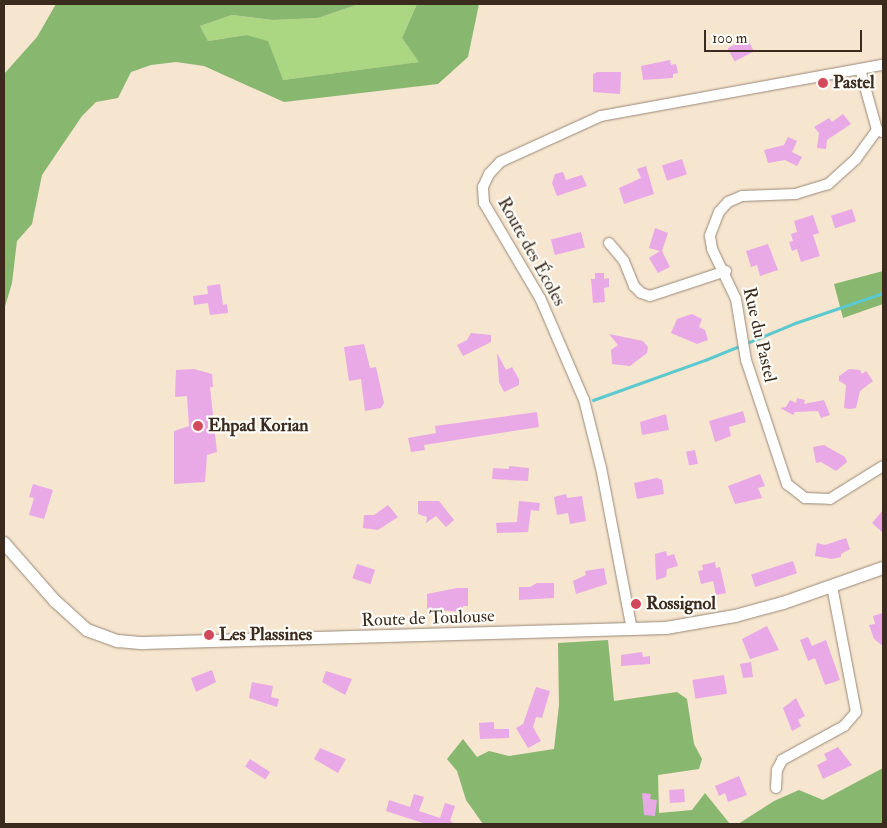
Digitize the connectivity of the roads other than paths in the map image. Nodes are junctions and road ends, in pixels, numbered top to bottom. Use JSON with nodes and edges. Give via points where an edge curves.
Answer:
{"nodes":[{"id":1,"x":883,"y":65,"type":"edge"},
{"id":2,"x":860,"y":69,"type":"junction"},
{"id":3,"x":880,"y":132,"type":"edge"},
{"id":4,"x":609,"y":242,"type":"dead end"},
{"id":5,"x":726,"y":271,"type":"junction"},
{"id":6,"x":883,"y":466,"type":"edge"},
{"id":7,"x":4,"y":543,"type":"edge"},
{"id":8,"x":883,"y":568,"type":"edge"},
{"id":9,"x":832,"y":586,"type":"junction"},
{"id":10,"x":632,"y":630,"type":"junction"},
{"id":11,"x":776,"y":788,"type":"dead end"}],
"edges":[{"from":1,"to":2,"type":"street","name":"Route des Écoles"},
{"from":2,"to":3,"type":"street","name":"Rue du Pastel"},
{"from":2,"to":10,"type":"street","name":"Route des Écoles","via":[[600,116],[500,162],[483,187],[484,203],[492,221],[540,298],[584,400],[602,468]]},
{"from":3,"to":5,"type":"street","name":"Rue du Pastel","via":[[828,184],[805,192],[742,196],[728,202],[716,218],[710,236],[712,249]]},
{"from":4,"to":5,"type":"street","via":[[624,261],[634,286],[650,296]]},
{"from":5,"to":6,"type":"street","name":"Rue du Pastel","via":[[736,299],[744,350],[780,471],[794,492],[805,498],[830,499]]},
{"from":7,"to":10,"type":"street","name":"Route de Toulouse","via":[[73,619],[99,636],[118,641],[143,643]]},
{"from":8,"to":9,"type":"street","name":"Route de Toulouse"},
{"from":9,"to":10,"type":"street","name":"Route de Toulouse","via":[[735,616]]},
{"from":9,"to":11,"type":"street","via":[[856,712],[844,726],[782,760],[777,770]]}]}
